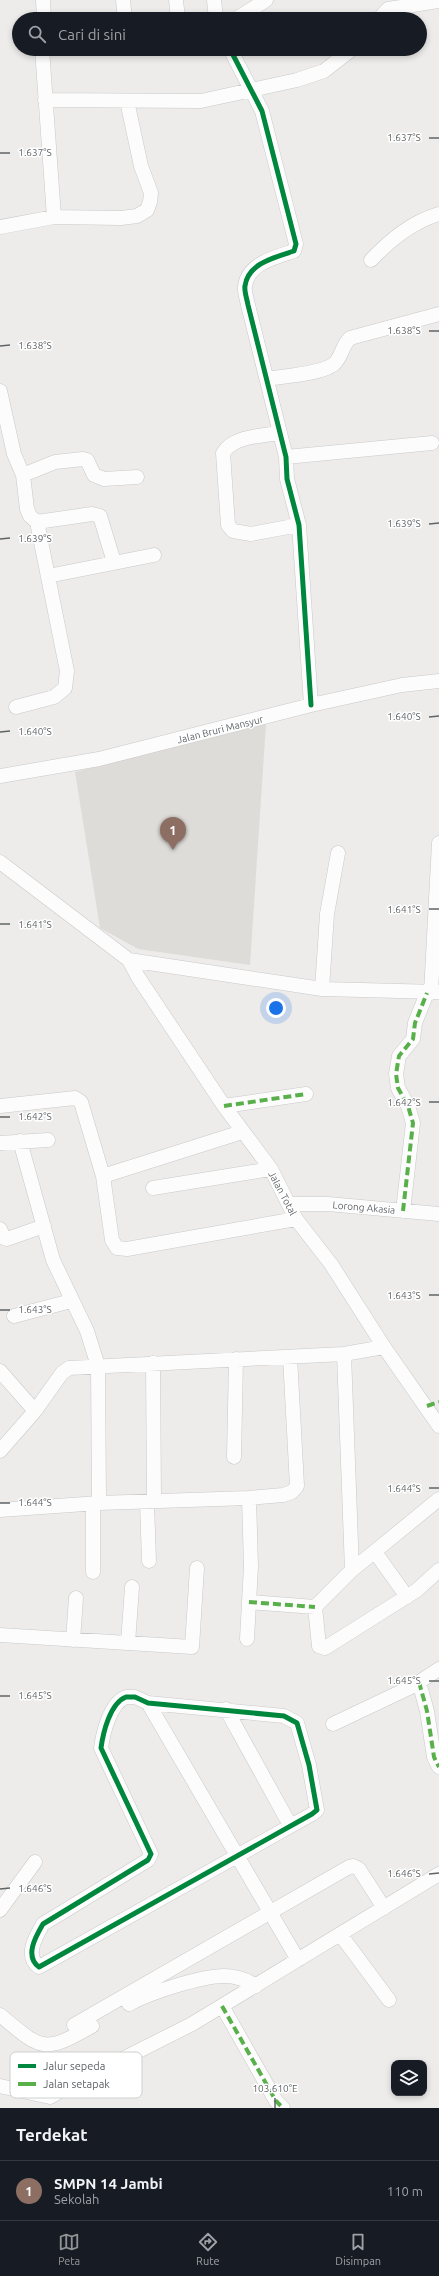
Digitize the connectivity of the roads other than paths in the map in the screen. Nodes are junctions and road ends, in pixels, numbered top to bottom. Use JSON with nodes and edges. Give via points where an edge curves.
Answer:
{"nodes":[{"id":1,"x":43,"y":0,"type":"edge"},
{"id":2,"x":123,"y":0,"type":"edge"},
{"id":3,"x":176,"y":0,"type":"edge"},
{"id":4,"x":214,"y":0,"type":"edge"},
{"id":5,"x":266,"y":0,"type":"edge"},
{"id":6,"x":439,"y":1,"type":"edge"},
{"id":7,"x":44,"y":12,"type":"edge"},
{"id":8,"x":124,"y":12,"type":"edge"},
{"id":9,"x":177,"y":12,"type":"edge"},
{"id":10,"x":215,"y":12,"type":"edge"},
{"id":11,"x":247,"y":12,"type":"edge"},
{"id":12,"x":385,"y":12,"type":"edge"},
{"id":13,"x":42,"y":56,"type":"edge"},
{"id":14,"x":234,"y":56,"type":"edge"},
{"id":15,"x":343,"y":56,"type":"edge"},
{"id":16,"x":252,"y":91,"type":"junction"},
{"id":17,"x":45,"y":100,"type":"junction"},
{"id":18,"x":128,"y":101,"type":"junction"},
{"id":19,"x":439,"y":214,"type":"edge"},
{"id":20,"x":54,"y":217,"type":"junction"},
{"id":21,"x":0,"y":227,"type":"edge"},
{"id":22,"x":371,"y":260,"type":"dead end"},
{"id":23,"x":439,"y":314,"type":"edge"},
{"id":24,"x":267,"y":379,"type":"junction"},
{"id":25,"x":1,"y":400,"type":"edge"},
{"id":26,"x":279,"y":433,"type":"junction"},
{"id":27,"x":432,"y":443,"type":"dead end"},
{"id":28,"x":286,"y":457,"type":"junction"},
{"id":29,"x":22,"y":475,"type":"junction"},
{"id":30,"x":137,"y":477,"type":"dead end"},
{"id":31,"x":37,"y":522,"type":"junction"},
{"id":32,"x":300,"y":525,"type":"junction"},
{"id":33,"x":154,"y":555,"type":"dead end"},
{"id":34,"x":114,"y":562,"type":"junction"},
{"id":35,"x":48,"y":576,"type":"junction"},
{"id":36,"x":439,"y":681,"type":"edge"},
{"id":37,"x":311,"y":705,"type":"junction"},
{"id":38,"x":16,"y":707,"type":"dead end"},
{"id":39,"x":0,"y":776,"type":"edge"},
{"id":40,"x":439,"y":843,"type":"edge"},
{"id":41,"x":338,"y":853,"type":"dead end"},
{"id":42,"x":0,"y":862,"type":"edge"},
{"id":43,"x":129,"y":960,"type":"junction"},
{"id":44,"x":322,"y":989,"type":"junction"},
{"id":45,"x":433,"y":993,"type":"edge"},
{"id":46,"x":306,"y":1094,"type":"dead end"},
{"id":47,"x":0,"y":1104,"type":"edge"},
{"id":48,"x":224,"y":1106,"type":"junction"},
{"id":49,"x":242,"y":1132,"type":"junction"},
{"id":50,"x":48,"y":1140,"type":"dead end"},
{"id":51,"x":20,"y":1141,"type":"junction"},
{"id":52,"x":0,"y":1143,"type":"edge"},
{"id":53,"x":271,"y":1169,"type":"junction"},
{"id":54,"x":103,"y":1176,"type":"junction"},
{"id":55,"x":153,"y":1188,"type":"dead end"},
{"id":56,"x":289,"y":1204,"type":"junction"},
{"id":57,"x":403,"y":1211,"type":"junction"},
{"id":58,"x":439,"y":1214,"type":"edge"},
{"id":59,"x":296,"y":1219,"type":"junction"},
{"id":60,"x":44,"y":1226,"type":"junction"},
{"id":61,"x":0,"y":1228,"type":"edge"},
{"id":62,"x":71,"y":1300,"type":"junction"},
{"id":63,"x":14,"y":1316,"type":"dead end"},
{"id":64,"x":384,"y":1347,"type":"junction"},
{"id":65,"x":344,"y":1354,"type":"junction"},
{"id":66,"x":290,"y":1357,"type":"junction"},
{"id":67,"x":236,"y":1359,"type":"junction"},
{"id":68,"x":153,"y":1363,"type":"junction"},
{"id":69,"x":98,"y":1366,"type":"junction"},
{"id":70,"x":0,"y":1371,"type":"edge"},
{"id":71,"x":433,"y":1404,"type":"edge"},
{"id":72,"x":35,"y":1411,"type":"junction"},
{"id":73,"x":439,"y":1426,"type":"edge"},
{"id":74,"x":0,"y":1451,"type":"edge"},
{"id":75,"x":234,"y":1457,"type":"dead end"},
{"id":76,"x":249,"y":1498,"type":"junction"},
{"id":77,"x":439,"y":1499,"type":"edge"},
{"id":78,"x":151,"y":1502,"type":"junction"},
{"id":79,"x":96,"y":1504,"type":"junction"},
{"id":80,"x":0,"y":1510,"type":"edge"},
{"id":81,"x":375,"y":1552,"type":"junction"},
{"id":82,"x":149,"y":1562,"type":"dead end"},
{"id":83,"x":197,"y":1568,"type":"dead end"},
{"id":84,"x":352,"y":1570,"type":"junction"},
{"id":85,"x":439,"y":1570,"type":"edge"},
{"id":86,"x":93,"y":1572,"type":"dead end"},
{"id":87,"x":132,"y":1587,"type":"dead end"},
{"id":88,"x":407,"y":1597,"type":"junction"},
{"id":89,"x":76,"y":1598,"type":"dead end"},
{"id":90,"x":249,"y":1602,"type":"junction"},
{"id":91,"x":315,"y":1607,"type":"junction"},
{"id":92,"x":0,"y":1635,"type":"edge"},
{"id":93,"x":247,"y":1639,"type":"dead end"},
{"id":94,"x":73,"y":1640,"type":"junction"},
{"id":95,"x":128,"y":1643,"type":"junction"},
{"id":96,"x":439,"y":1669,"type":"edge"},
{"id":97,"x":419,"y":1682,"type":"junction"},
{"id":98,"x":148,"y":1703,"type":"junction"},
{"id":99,"x":226,"y":1709,"type":"junction"},
{"id":100,"x":333,"y":1724,"type":"dead end"},
{"id":101,"x":439,"y":1767,"type":"edge"},
{"id":102,"x":290,"y":1825,"type":"junction"},
{"id":103,"x":237,"y":1856,"type":"junction"},
{"id":104,"x":35,"y":1862,"type":"dead end"},
{"id":105,"x":439,"y":1874,"type":"edge"},
{"id":106,"x":384,"y":1908,"type":"junction"},
{"id":107,"x":0,"y":1910,"type":"edge"},
{"id":108,"x":270,"y":1914,"type":"junction"},
{"id":109,"x":340,"y":1934,"type":"junction"},
{"id":110,"x":298,"y":1960,"type":"junction"},
{"id":111,"x":256,"y":1986,"type":"junction"},
{"id":112,"x":389,"y":2000,"type":"dead end"},
{"id":113,"x":222,"y":2006,"type":"junction"},
{"id":114,"x":0,"y":2015,"type":"edge"},
{"id":115,"x":74,"y":2025,"type":"dead end"},
{"id":116,"x":136,"y":2052,"type":"edge"},
{"id":117,"x":0,"y":2086,"type":"edge"},
{"id":118,"x":10,"y":2089,"type":"edge"},
{"id":119,"x":37,"y":2098,"type":"edge"},
{"id":120,"x":52,"y":2103,"type":"edge"},
{"id":121,"x":283,"y":2108,"type":"edge"}],
"edges":[{"from":1,"to":7,"type":"street"},
{"from":2,"to":8,"type":"street"},
{"from":3,"to":9,"type":"street"},
{"from":4,"to":10,"type":"street"},
{"from":5,"to":11,"type":"street"},
{"from":6,"to":12,"type":"street","via":[[388,9]]},
{"from":13,"to":17,"type":"street"},
{"from":14,"to":16,"type":"street"},
{"from":15,"to":16,"type":"street","via":[[324,71]]},
{"from":16,"to":18,"type":"street","via":[[201,101]]},
{"from":16,"to":24,"type":"street","via":[[266,124],[296,244],[294,250],[264,262],[250,272],[245,286]]},
{"from":17,"to":18,"type":"street"},
{"from":17,"to":20,"type":"street"},
{"from":18,"to":20,"type":"street","via":[[141,166],[150,193],[147,210],[137,216],[121,218]]},
{"from":19,"to":22,"type":"street","via":[[422,219],[391,240]]},
{"from":20,"to":21,"type":"street"},
{"from":23,"to":24,"type":"street","via":[[350,338],[343,345],[340,356],[333,365],[323,370]]},
{"from":24,"to":26,"type":"street"},
{"from":25,"to":29,"type":"street","via":[[14,454]]},
{"from":26,"to":28,"type":"street"},
{"from":26,"to":32,"type":"street","via":[[234,442],[227,446],[223,453],[228,525],[233,531],[252,534]]},
{"from":27,"to":28,"type":"street"},
{"from":28,"to":32,"type":"street","via":[[287,478]]},
{"from":29,"to":30,"type":"street","via":[[55,462],[83,459],[87,460],[94,475],[104,479]]},
{"from":29,"to":31,"type":"street","via":[[27,509]]},
{"from":31,"to":34,"type":"street","via":[[92,514],[100,516]]},
{"from":31,"to":35,"type":"street"},
{"from":32,"to":37,"type":"street"},
{"from":33,"to":34,"type":"street"},
{"from":34,"to":35,"type":"street"},
{"from":35,"to":38,"type":"street","via":[[67,671],[65,688],[54,698]]},
{"from":36,"to":37,"type":"street","name":"Jalan Bruri Mansyur","via":[[402,684]]},
{"from":37,"to":39,"type":"street","name":"Jalan Bruri Mansyur","via":[[99,759]]},
{"from":40,"to":45,"type":"street"},
{"from":41,"to":44,"type":"street","via":[[327,914]]},
{"from":42,"to":43,"type":"street"},
{"from":43,"to":44,"type":"street"},
{"from":43,"to":48,"type":"street","name":"Jalan Total"},
{"from":44,"to":45,"type":"street"},
{"from":45,"to":57,"type":"street","via":[[414,1023],[413,1039],[399,1056],[396,1074],[398,1088],[408,1106],[413,1123]]},
{"from":46,"to":48,"type":"street"},
{"from":47,"to":54,"type":"street","via":[[75,1098],[81,1102]]},
{"from":48,"to":49,"type":"street","name":"Jalan Total"},
{"from":49,"to":53,"type":"street","name":"Jalan Total"},
{"from":49,"to":54,"type":"street"},
{"from":50,"to":51,"type":"street"},
{"from":51,"to":52,"type":"street"},
{"from":51,"to":60,"type":"street"},
{"from":53,"to":55,"type":"street"},
{"from":53,"to":56,"type":"street","name":"Jalan Total"},
{"from":54,"to":59,"type":"street","via":[[112,1240],[117,1248],[127,1249]]},
{"from":56,"to":57,"type":"street","name":"Lorong Akasia","via":[[328,1204]]},
{"from":56,"to":59,"type":"street","name":"Jalan Total"},
{"from":57,"to":58,"type":"street","name":"Lorong Akasia"},
{"from":59,"to":64,"type":"street","name":"Jalan Total","via":[[331,1264]]},
{"from":60,"to":61,"type":"street","via":[[7,1239]]},
{"from":60,"to":62,"type":"street","via":[[53,1260]]},
{"from":62,"to":63,"type":"street"},
{"from":62,"to":69,"type":"street","via":[[87,1331]]},
{"from":64,"to":65,"type":"street"},
{"from":64,"to":71,"type":"street","name":"Jalan Total"},
{"from":65,"to":66,"type":"street"},
{"from":65,"to":84,"type":"street"},
{"from":66,"to":67,"type":"street"},
{"from":66,"to":76,"type":"street","via":[[297,1486],[292,1492],[283,1495]]},
{"from":67,"to":68,"type":"street"},
{"from":67,"to":75,"type":"street"},
{"from":68,"to":69,"type":"street"},
{"from":68,"to":78,"type":"street"},
{"from":69,"to":72,"type":"street","via":[[69,1368],[62,1373]]},
{"from":69,"to":79,"type":"street"},
{"from":70,"to":72,"type":"street"},
{"from":71,"to":73,"type":"street","name":"Jalan Total"},
{"from":72,"to":74,"type":"street"},
{"from":76,"to":78,"type":"street"},
{"from":76,"to":90,"type":"street"},
{"from":77,"to":81,"type":"street"},
{"from":78,"to":79,"type":"street"},
{"from":78,"to":82,"type":"street"},
{"from":79,"to":80,"type":"street"},
{"from":79,"to":86,"type":"street"},
{"from":81,"to":84,"type":"street"},
{"from":81,"to":88,"type":"street"},
{"from":83,"to":95,"type":"street","via":[[192,1647]]},
{"from":84,"to":91,"type":"street"},
{"from":85,"to":88,"type":"street"},
{"from":87,"to":95,"type":"street"},
{"from":88,"to":91,"type":"street","via":[[325,1648],[319,1646]]},
{"from":89,"to":94,"type":"street"},
{"from":90,"to":91,"type":"street"},
{"from":90,"to":93,"type":"street"},
{"from":92,"to":94,"type":"street"},
{"from":94,"to":95,"type":"street"},
{"from":96,"to":97,"type":"street"},
{"from":97,"to":100,"type":"street"},
{"from":97,"to":101,"type":"street","via":[[434,1757]]},
{"from":98,"to":99,"type":"street"},
{"from":98,"to":103,"type":"street"},
{"from":98,"to":103,"type":"street","via":[[134,1697],[121,1699],[112,1711],[101,1748],[151,1854],[148,1860],[43,1924],[31,1948],[36,1966],[41,1967]]},
{"from":99,"to":102,"type":"street"},
{"from":99,"to":102,"type":"street","via":[[284,1716],[297,1723],[309,1765],[317,1810]]},
{"from":102,"to":103,"type":"street"},
{"from":103,"to":108,"type":"street"},
{"from":104,"to":107,"type":"street"},
{"from":105,"to":106,"type":"street"},
{"from":106,"to":108,"type":"street","via":[[359,1869],[353,1866]]},
{"from":106,"to":109,"type":"street"},
{"from":108,"to":110,"type":"street"},
{"from":108,"to":115,"type":"street"},
{"from":109,"to":110,"type":"street"},
{"from":109,"to":112,"type":"street"},
{"from":110,"to":111,"type":"street"},
{"from":111,"to":113,"type":"street"},
{"from":111,"to":114,"type":"street","via":[[247,1979],[223,1976],[157,1992],[143,1997],[55,2045],[36,2044]]},
{"from":113,"to":116,"type":"street"},
{"from":113,"to":121,"type":"street"},
{"from":117,"to":118,"type":"street"},
{"from":119,"to":120,"type":"street"}]}
